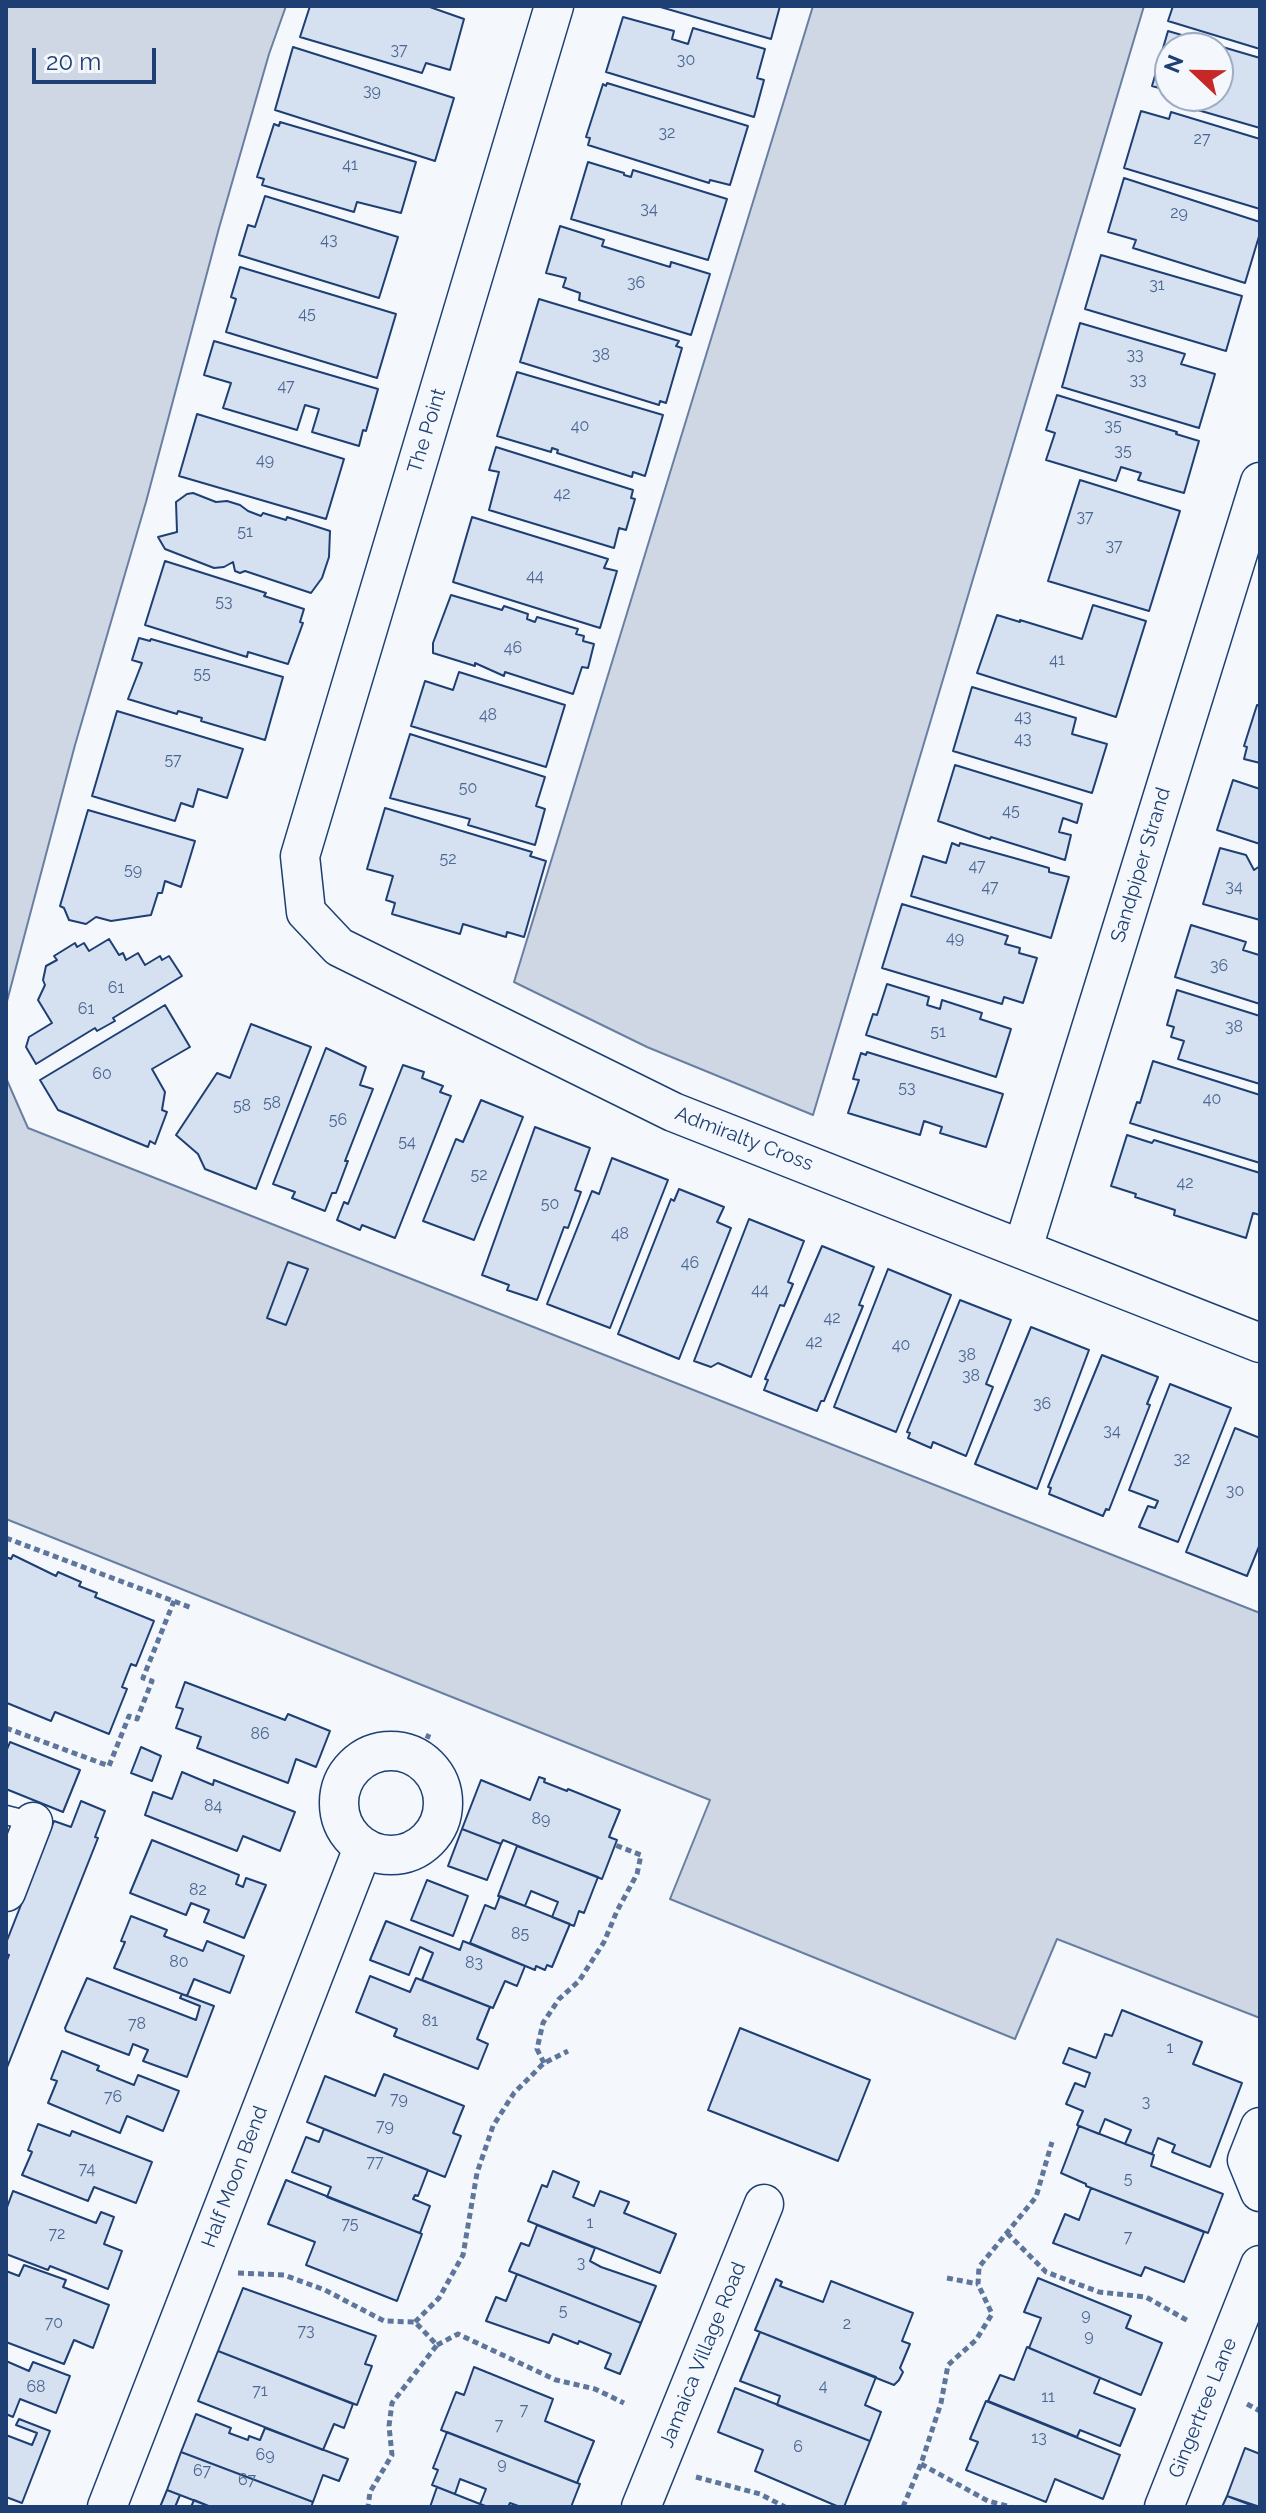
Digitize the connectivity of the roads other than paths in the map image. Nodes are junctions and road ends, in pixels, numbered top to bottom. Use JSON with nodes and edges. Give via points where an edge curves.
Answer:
{"nodes":[{"id":1,"x":554,"y":6,"type":"edge"},
{"id":2,"x":1260,"y":482,"type":"edge"},
{"id":3,"x":300,"y":856,"type":"joint"},
{"id":4,"x":1023,"y":1248,"type":"junction"},
{"id":5,"x":1260,"y":1343,"type":"edge"},
{"id":6,"x":20,"y":1819,"type":"edge"},
{"id":7,"x":363,"y":1848,"type":"junction"},
{"id":8,"x":6,"y":1892,"type":"edge"},
{"id":9,"x":1260,"y":2127,"type":"edge"},
{"id":10,"x":1260,"y":2192,"type":"edge"},
{"id":11,"x":764,"y":2204,"type":"dead end"},
{"id":12,"x":1260,"y":2265,"type":"edge"},
{"id":13,"x":107,"y":2507,"type":"edge"},
{"id":14,"x":641,"y":2507,"type":"edge"},
{"id":15,"x":1164,"y":2507,"type":"edge"}],
"edges":[{"from":1,"to":3,"type":"street","name":"The Point"},
{"from":2,"to":4,"type":"street","name":"Sandpiper Strand"},
{"from":3,"to":4,"type":"street","name":"Admiralty Cross","via":[[306,912],[339,947],[673,1112]]},
{"from":4,"to":5,"type":"street","name":"Admiralty Cross"},
{"from":6,"to":8,"type":"street"},
{"from":7,"to":7,"type":"street","via":[[385,1856],[409,1853],[429,1840],[442,1819],[445,1796],[424,1745],[373,1753],[353,1766],[341,1785],[338,1808],[346,1831]]},
{"from":7,"to":13,"type":"street","name":"Half Moon Bend"},
{"from":9,"to":10,"type":"street","via":[[1247,2160]]},
{"from":11,"to":14,"type":"street","name":"Jamaica Village Road"},
{"from":12,"to":15,"type":"street","name":"Gingertree Lane"}]}
